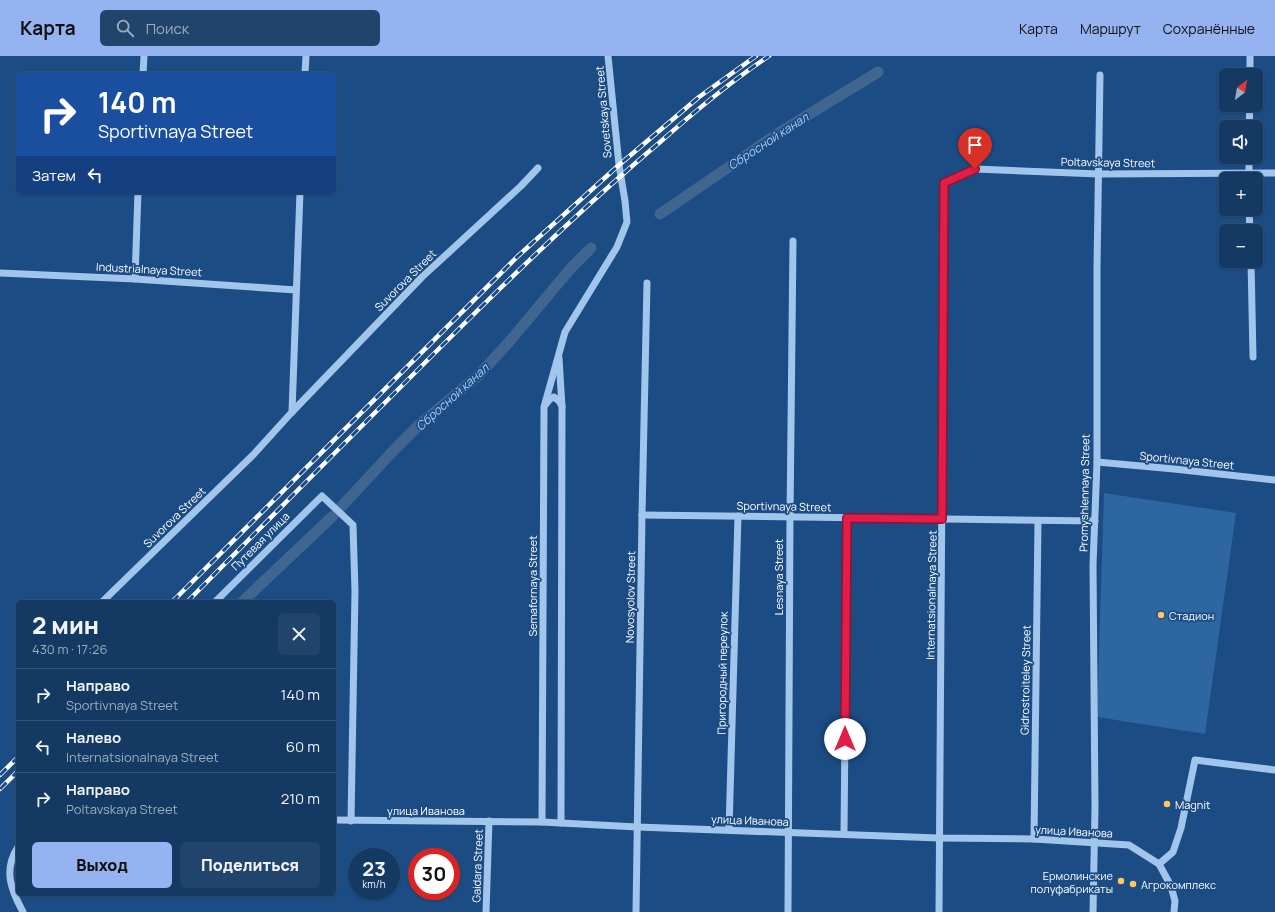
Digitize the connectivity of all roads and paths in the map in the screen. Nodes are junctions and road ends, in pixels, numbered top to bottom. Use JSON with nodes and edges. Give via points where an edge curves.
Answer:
{"nodes":[{"id":1,"x":144,"y":56,"type":"edge"},
{"id":2,"x":306,"y":56,"type":"edge"},
{"id":3,"x":608,"y":56,"type":"edge"},
{"id":4,"x":1250,"y":56,"type":"edge"},
{"id":5,"x":1250,"y":68,"type":"edge"},
{"id":6,"x":143,"y":72,"type":"edge"},
{"id":7,"x":305,"y":72,"type":"edge"},
{"id":8,"x":1100,"y":75,"type":"dead end"},
{"id":9,"x":619,"y":165,"type":"joint"},
{"id":10,"x":538,"y":168,"type":"dead end"},
{"id":11,"x":1275,"y":173,"type":"edge"},
{"id":12,"x":1099,"y":174,"type":"junction"},
{"id":13,"x":1263,"y":174,"type":"edge"},
{"id":14,"x":1219,"y":176,"type":"edge"},
{"id":15,"x":944,"y":183,"type":"joint"},
{"id":16,"x":138,"y":194,"type":"edge"},
{"id":17,"x":300,"y":194,"type":"edge"},
{"id":18,"x":793,"y":241,"type":"dead end"},
{"id":19,"x":1251,"y":268,"type":"edge"},
{"id":20,"x":0,"y":273,"type":"edge"},
{"id":21,"x":135,"y":279,"type":"junction"},
{"id":22,"x":647,"y":283,"type":"dead end"},
{"id":23,"x":296,"y":290,"type":"junction"},
{"id":24,"x":559,"y":352,"type":"junction"},
{"id":25,"x":1253,"y":357,"type":"dead end"},
{"id":26,"x":544,"y":407,"type":"junction"},
{"id":27,"x":562,"y":407,"type":"junction"},
{"id":28,"x":292,"y":412,"type":"junction"},
{"id":29,"x":1097,"y":462,"type":"junction"},
{"id":30,"x":1275,"y":480,"type":"edge"},
{"id":31,"x":642,"y":515,"type":"junction"},
{"id":32,"x":738,"y":516,"type":"junction"},
{"id":33,"x":790,"y":517,"type":"junction"},
{"id":34,"x":847,"y":518,"type":"junction"},
{"id":35,"x":942,"y":519,"type":"junction"},
{"id":36,"x":1038,"y":521,"type":"junction"},
{"id":37,"x":1095,"y":521,"type":"junction"},
{"id":38,"x":104,"y":600,"type":"edge"},
{"id":39,"x":217,"y":600,"type":"edge"},
{"id":40,"x":1275,"y":770,"type":"edge"},
{"id":41,"x":336,"y":820,"type":"edge"},
{"id":42,"x":351,"y":821,"type":"junction"},
{"id":43,"x":489,"y":821,"type":"junction"},
{"id":44,"x":542,"y":822,"type":"junction"},
{"id":45,"x":561,"y":823,"type":"junction"},
{"id":46,"x":637,"y":827,"type":"junction"},
{"id":47,"x":729,"y":830,"type":"junction"},
{"id":48,"x":788,"y":832,"type":"junction"},
{"id":49,"x":844,"y":834,"type":"junction"},
{"id":50,"x":940,"y":838,"type":"junction"},
{"id":51,"x":1034,"y":839,"type":"junction"},
{"id":52,"x":1095,"y":842,"type":"junction"},
{"id":53,"x":16,"y":851,"type":"edge"},
{"id":54,"x":1159,"y":864,"type":"junction"},
{"id":55,"x":23,"y":912,"type":"edge"},
{"id":56,"x":486,"y":912,"type":"edge"},
{"id":57,"x":636,"y":912,"type":"edge"},
{"id":58,"x":788,"y":912,"type":"edge"},
{"id":59,"x":939,"y":912,"type":"edge"},
{"id":60,"x":1093,"y":912,"type":"edge"},
{"id":61,"x":1174,"y":912,"type":"edge"}],
"edges":[{"from":1,"to":6,"type":"street"},
{"from":2,"to":7,"type":"street"},
{"from":3,"to":9,"type":"street","name":"Sovetskaya Street"},
{"from":4,"to":5,"type":"street"},
{"from":8,"to":12,"type":"street","name":"Promyshlennaya Street"},
{"from":9,"to":24,"type":"street","name":"Semafornaya Street","via":[[627,222],[617,247],[565,332]]},
{"from":10,"to":28,"type":"street","name":"Suvorova Street","via":[[522,186],[422,277]]},
{"from":11,"to":13,"type":"street","name":"Poltavskaya Street"},
{"from":12,"to":14,"type":"street","name":"Poltavskaya Street"},
{"from":12,"to":15,"type":"street","name":"Poltavskaya Street","via":[[975,169]]},
{"from":12,"to":29,"type":"street","name":"Promyshlennaya Street"},
{"from":15,"to":35,"type":"street","name":"Internatsionalnaya Street"},
{"from":16,"to":21,"type":"street"},
{"from":17,"to":23,"type":"street"},
{"from":18,"to":33,"type":"street","name":"Lesnaya Street"},
{"from":19,"to":25,"type":"street"},
{"from":20,"to":21,"type":"street","name":"Industrialnaya Street"},
{"from":21,"to":23,"type":"street","name":"Industrialnaya Street"},
{"from":22,"to":31,"type":"street","name":"Novosyolov Street"},
{"from":23,"to":28,"type":"street"},
{"from":24,"to":26,"type":"street","name":"Semafornaya Street"},
{"from":24,"to":27,"type":"street","name":"Semafornaya Street"},
{"from":26,"to":27,"type":"street","via":[[554,397]]},
{"from":26,"to":44,"type":"street","name":"Semafornaya Street"},
{"from":27,"to":45,"type":"street","name":"Semafornaya Street"},
{"from":28,"to":38,"type":"street","name":"Suvorova Street","via":[[254,454]]},
{"from":29,"to":30,"type":"street","name":"Sportivnaya Street"},
{"from":29,"to":37,"type":"street","name":"Promyshlennaya Street"},
{"from":31,"to":32,"type":"street","name":"Sportivnaya Street"},
{"from":31,"to":46,"type":"street","name":"Novosyolov Street"},
{"from":32,"to":33,"type":"street","name":"Sportivnaya Street"},
{"from":32,"to":47,"type":"street","name":"Пригородный переулок"},
{"from":33,"to":34,"type":"street","name":"Sportivnaya Street"},
{"from":33,"to":48,"type":"street","name":"Lesnaya Street"},
{"from":34,"to":35,"type":"street","name":"Sportivnaya Street"},
{"from":34,"to":49,"type":"street"},
{"from":35,"to":36,"type":"street","name":"Sportivnaya Street"},
{"from":35,"to":50,"type":"street","name":"Internatsionalnaya Street"},
{"from":36,"to":37,"type":"street","name":"Sportivnaya Street"},
{"from":36,"to":51,"type":"street","name":"Gidrostroiteley Street"},
{"from":37,"to":52,"type":"street","name":"Promyshlennaya Street"},
{"from":39,"to":42,"type":"street","name":"Путевая улица","via":[[322,496],[352,525],[355,591]]},
{"from":40,"to":54,"type":"street","via":[[1195,760],[1181,828],[1173,852]]},
{"from":41,"to":42,"type":"street","name":"улица Иванова"},
{"from":42,"to":43,"type":"street","name":"улица Иванова"},
{"from":43,"to":44,"type":"street","name":"улица Иванова"},
{"from":43,"to":56,"type":"street","name":"Gaidara Street"},
{"from":44,"to":45,"type":"street","name":"улица Иванова"},
{"from":45,"to":46,"type":"street","name":"улица Иванова"},
{"from":46,"to":47,"type":"street","name":"улица Иванова"},
{"from":46,"to":57,"type":"street","name":"Novosyolov Street"},
{"from":47,"to":48,"type":"street","name":"улица Иванова"},
{"from":48,"to":49,"type":"street","name":"улица Иванова"},
{"from":48,"to":58,"type":"street","name":"Lesnaya Street"},
{"from":49,"to":50,"type":"street","name":"улица Иванова"},
{"from":50,"to":51,"type":"street","name":"улица Иванова"},
{"from":50,"to":59,"type":"street","name":"Internatsionalnaya Street"},
{"from":51,"to":52,"type":"street","name":"улица Иванова"},
{"from":52,"to":54,"type":"street","name":"улица Иванова","via":[[1129,845]]},
{"from":52,"to":60,"type":"street","name":"Promyshlennaya Street"},
{"from":53,"to":55,"type":"street","via":[[9,873],[11,885]]},
{"from":54,"to":61,"type":"street","via":[[1171,886],[1175,901]]}]}
